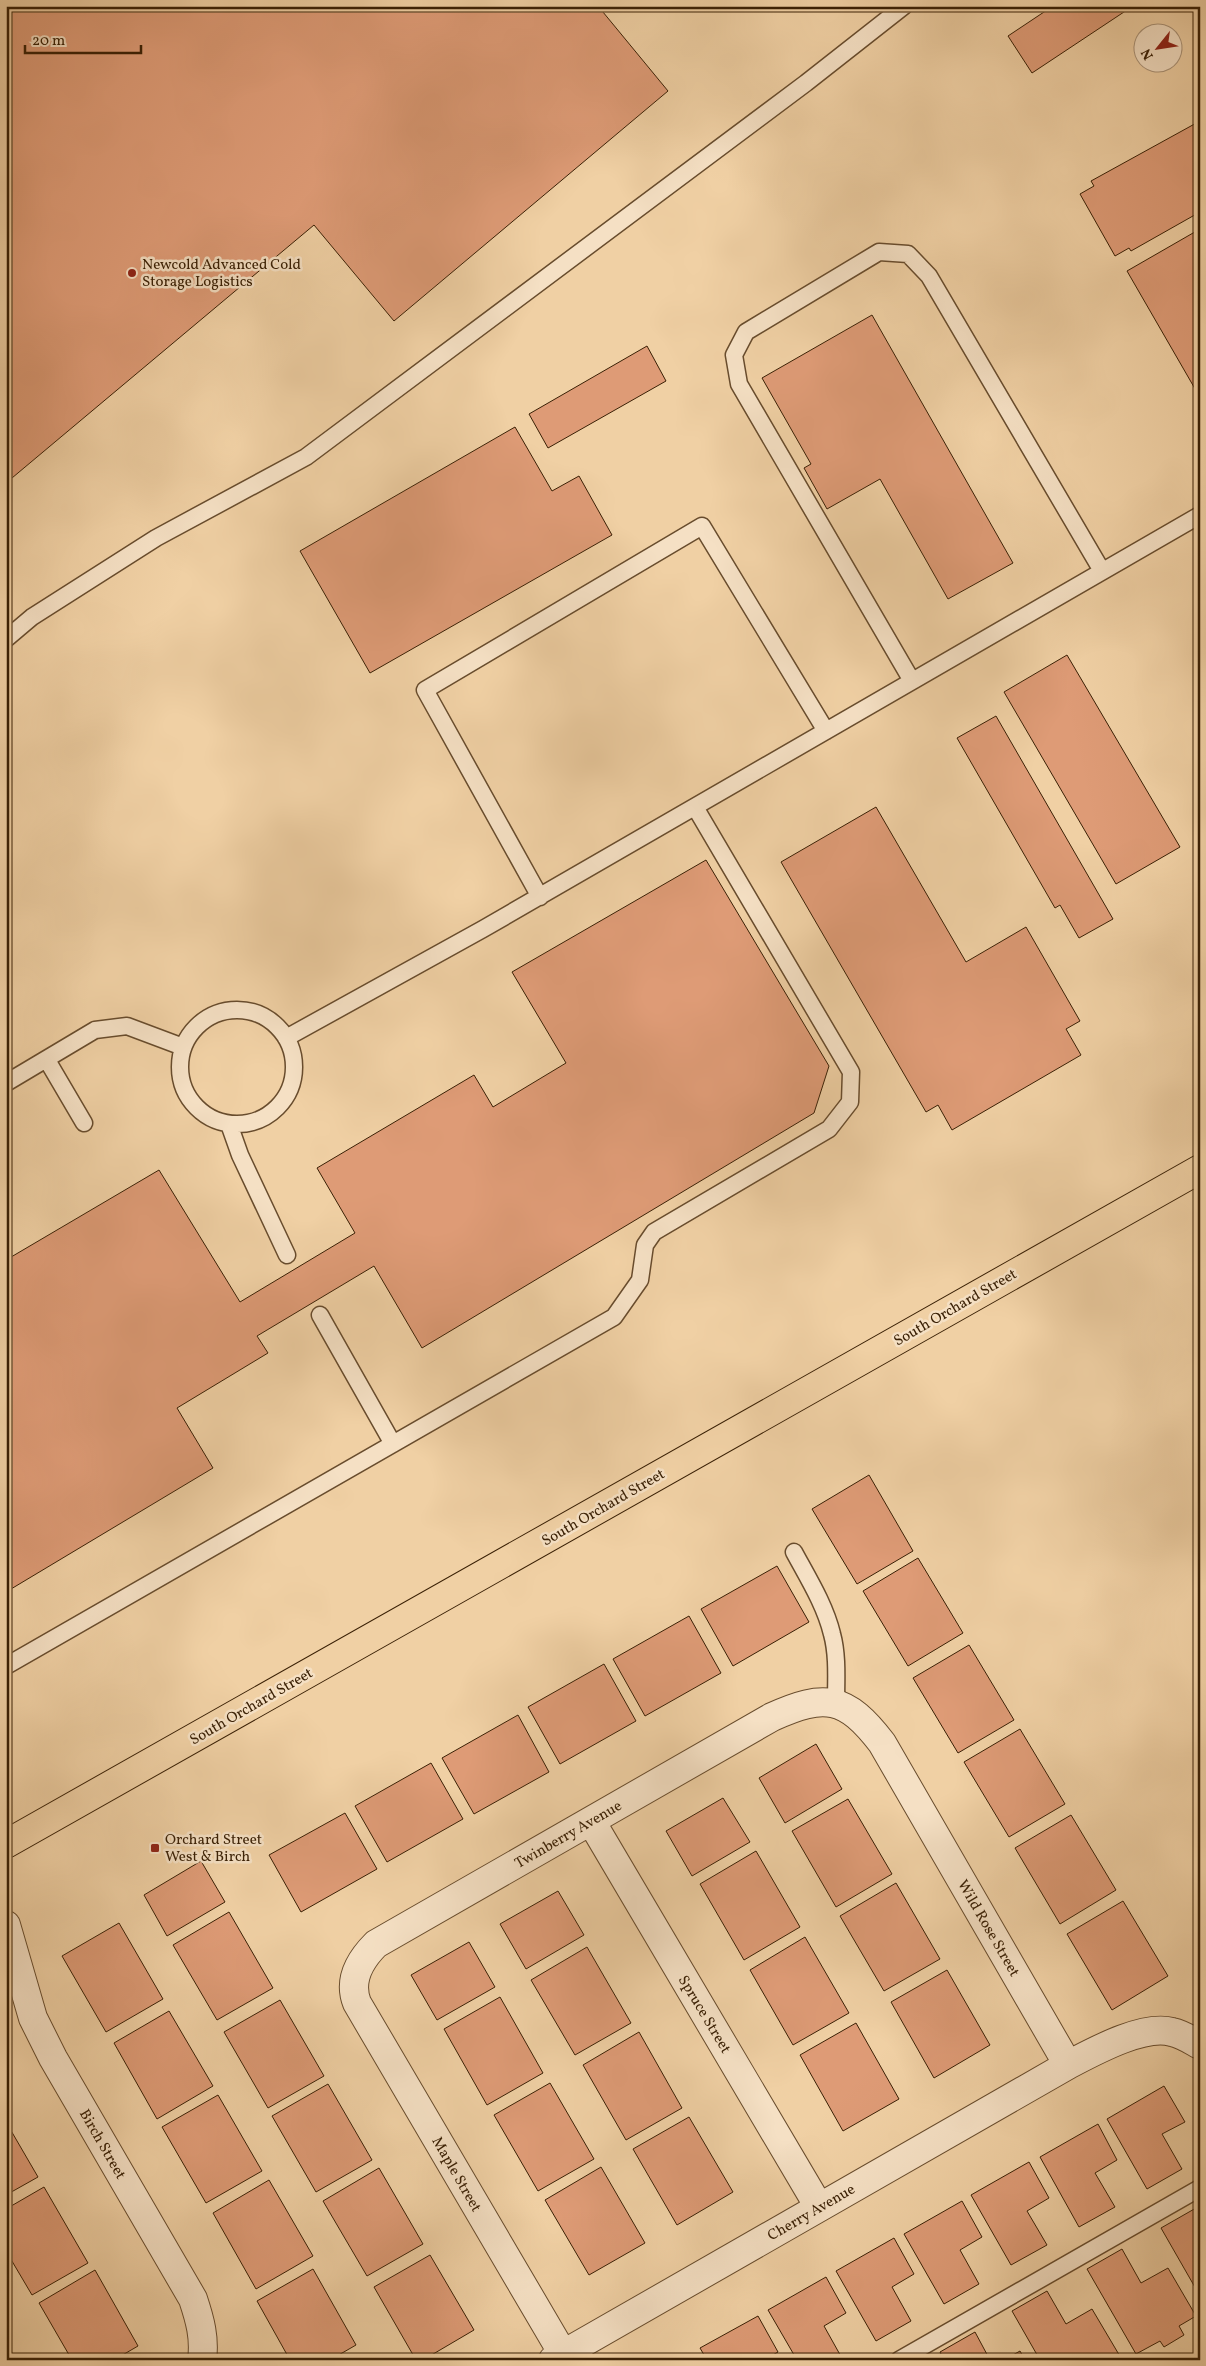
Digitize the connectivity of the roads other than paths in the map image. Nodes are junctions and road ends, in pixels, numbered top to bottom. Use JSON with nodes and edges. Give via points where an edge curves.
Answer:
{"nodes":[{"id":1,"x":904,"y":6,"type":"edge"},
{"id":2,"x":1200,"y":515,"type":"edge"},
{"id":3,"x":1102,"y":571,"type":"junction"},
{"id":4,"x":6,"y":639,"type":"edge"},
{"id":5,"x":912,"y":681,"type":"junction"},
{"id":6,"x":826,"y":731,"type":"junction"},
{"id":7,"x":695,"y":807,"type":"junction"},
{"id":8,"x":540,"y":897,"type":"junction"},
{"id":9,"x":286,"y":1038,"type":"junction"},
{"id":10,"x":183,"y":1047,"type":"junction"},
{"id":11,"x":47,"y":1060,"type":"junction"},
{"id":12,"x":6,"y":1083,"type":"edge"},
{"id":13,"x":84,"y":1123,"type":"dead end"},
{"id":14,"x":229,"y":1124,"type":"junction"},
{"id":15,"x":1200,"y":1169,"type":"edge"},
{"id":16,"x":288,"y":1255,"type":"dead end"},
{"id":17,"x":320,"y":1315,"type":"dead end"},
{"id":18,"x":393,"y":1444,"type":"junction"},
{"id":19,"x":794,"y":1552,"type":"dead end"},
{"id":20,"x":6,"y":1666,"type":"edge"},
{"id":21,"x":824,"y":1704,"type":"junction"},
{"id":22,"x":590,"y":1821,"type":"junction"},
{"id":23,"x":6,"y":1844,"type":"edge"},
{"id":24,"x":6,"y":1925,"type":"edge"},
{"id":25,"x":353,"y":1993,"type":"joint"},
{"id":26,"x":1200,"y":2045,"type":"edge"},
{"id":27,"x":1068,"y":2065,"type":"junction"},
{"id":28,"x":1200,"y":2188,"type":"edge"},
{"id":29,"x":819,"y":2207,"type":"junction"},
{"id":30,"x":558,"y":2357,"type":"edge"},
{"id":31,"x":202,"y":2360,"type":"edge"},
{"id":32,"x":899,"y":2360,"type":"edge"}],
"edges":[{"from":1,"to":4,"type":"lane","via":[[306,457],[156,538],[32,617]]},
{"from":2,"to":3,"type":"lane"},
{"from":3,"to":5,"type":"lane"},
{"from":3,"to":5,"type":"lane","via":[[929,276],[908,254],[879,252],[746,332],[734,355],[739,384]]},
{"from":5,"to":6,"type":"lane"},
{"from":6,"to":7,"type":"lane"},
{"from":6,"to":8,"type":"lane","via":[[702,526],[424,690]]},
{"from":7,"to":8,"type":"lane"},
{"from":7,"to":18,"type":"lane","via":[[851,1072],[850,1102],[829,1129],[654,1232],[645,1245],[640,1280],[614,1317]]},
{"from":8,"to":9,"type":"lane"},
{"from":9,"to":10,"type":"lane","via":[[263,1016],[232,1010],[216,1013],[202,1021],[190,1033]]},
{"from":9,"to":14,"type":"lane","via":[[294,1073],[289,1091],[264,1117],[247,1123]]},
{"from":10,"to":11,"type":"lane","via":[[126,1026],[95,1030]]},
{"from":10,"to":14,"type":"lane","via":[[179,1064],[187,1096],[198,1109]]},
{"from":11,"to":12,"type":"lane"},
{"from":11,"to":13,"type":"lane"},
{"from":14,"to":16,"type":"lane","via":[[240,1155]]},
{"from":15,"to":23,"type":"main road","name":"South Orchard Street"},
{"from":17,"to":18,"type":"lane"},
{"from":18,"to":20,"type":"lane"},
{"from":19,"to":21,"type":"lane","via":[[815,1590],[832,1633],[836,1666]]},
{"from":21,"to":22,"type":"street","name":"Twinberry Avenue","via":[[792,1708],[772,1717]]},
{"from":21,"to":27,"type":"street","name":"Wild Rose Street","via":[[850,1709],[882,1744]]},
{"from":22,"to":25,"type":"street","name":"Twinberry Avenue","via":[[376,1944],[363,1957],[356,1972]]},
{"from":22,"to":29,"type":"street","name":"Spruce Street"},
{"from":24,"to":31,"type":"street","name":"Birch Street","via":[[33,2018],[193,2299],[201,2324]]},
{"from":25,"to":30,"type":"street","name":"Maple Street"},
{"from":26,"to":27,"type":"street","via":[[1170,2031],[1155,2031],[1104,2046]]},
{"from":27,"to":29,"type":"street","name":"Cherry Avenue"},
{"from":28,"to":32,"type":"lane"},
{"from":29,"to":30,"type":"street","name":"Cherry Avenue"}]}
